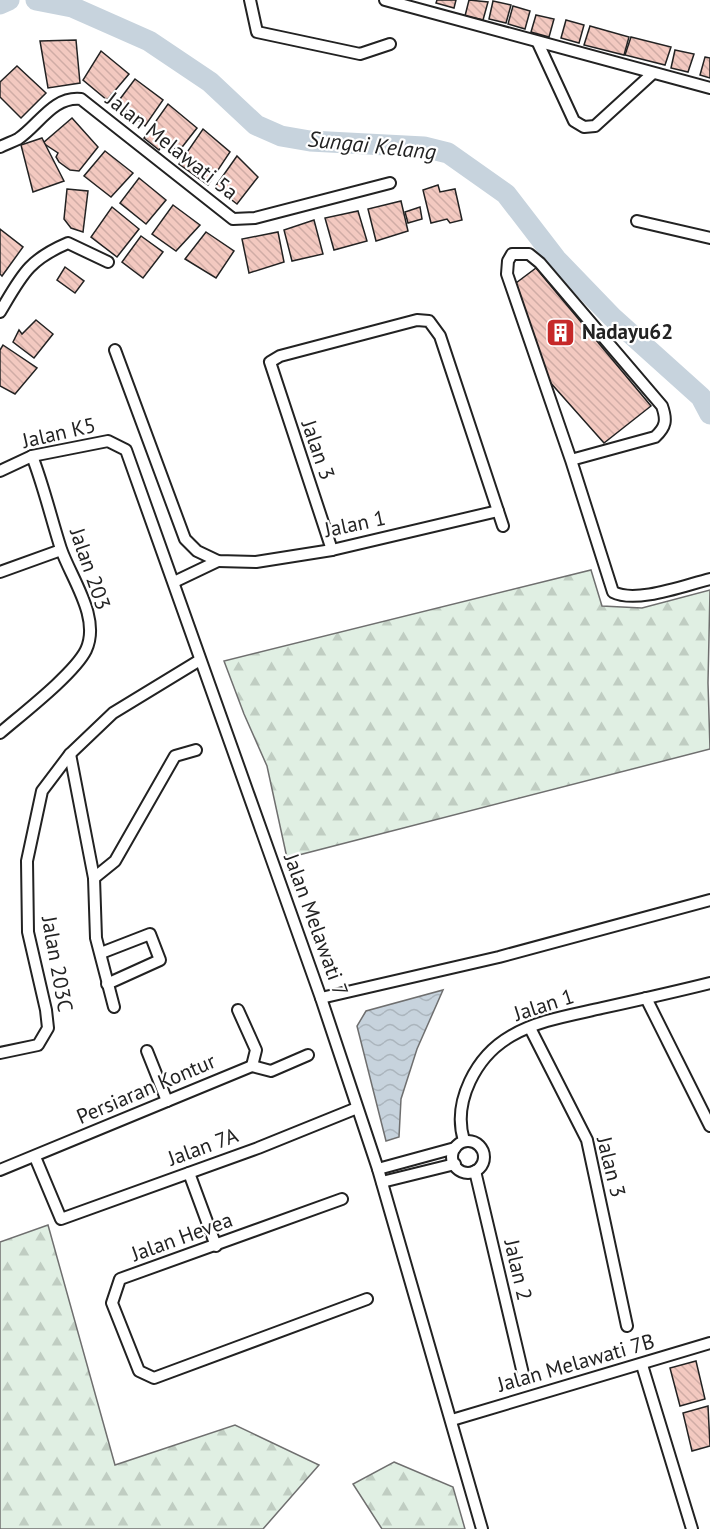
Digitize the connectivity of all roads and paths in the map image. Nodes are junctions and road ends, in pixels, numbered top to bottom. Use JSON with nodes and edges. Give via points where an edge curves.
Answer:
{"nodes":[{"id":1,"x":250,"y":0,"type":"edge"},
{"id":2,"x":385,"y":0,"type":"edge"},
{"id":3,"x":538,"y":43,"type":"junction"},
{"id":4,"x":390,"y":44,"type":"dead end"},
{"id":5,"x":652,"y":74,"type":"junction"},
{"id":6,"x":710,"y":88,"type":"edge"},
{"id":7,"x":0,"y":147,"type":"edge"},
{"id":8,"x":390,"y":183,"type":"dead end"},
{"id":9,"x":637,"y":221,"type":"dead end"},
{"id":10,"x":710,"y":238,"type":"edge"},
{"id":11,"x":108,"y":262,"type":"dead end"},
{"id":12,"x":0,"y":312,"type":"edge"},
{"id":13,"x":115,"y":350,"type":"dead end"},
{"id":14,"x":126,"y":450,"type":"joint"},
{"id":15,"x":32,"y":456,"type":"junction"},
{"id":16,"x":572,"y":460,"type":"junction"},
{"id":17,"x":0,"y":471,"type":"edge"},
{"id":18,"x":498,"y":512,"type":"junction"},
{"id":19,"x":503,"y":526,"type":"dead end"},
{"id":20,"x":61,"y":550,"type":"junction"},
{"id":21,"x":332,"y":550,"type":"junction"},
{"id":22,"x":218,"y":561,"type":"junction"},
{"id":23,"x":0,"y":572,"type":"edge"},
{"id":24,"x":710,"y":579,"type":"edge"},
{"id":25,"x":174,"y":582,"type":"junction"},
{"id":26,"x":200,"y":660,"type":"junction"},
{"id":27,"x":0,"y":733,"type":"edge"},
{"id":28,"x":196,"y":750,"type":"dead end"},
{"id":29,"x":70,"y":754,"type":"junction"},
{"id":30,"x":94,"y":878,"type":"junction"},
{"id":31,"x":710,"y":900,"type":"edge"},
{"id":32,"x":101,"y":953,"type":"junction"},
{"id":33,"x":710,"y":983,"type":"edge"},
{"id":34,"x":107,"y":984,"type":"junction"},
{"id":35,"x":321,"y":998,"type":"junction"},
{"id":36,"x":646,"y":998,"type":"junction"},
{"id":37,"x":114,"y":1007,"type":"dead end"},
{"id":38,"x":238,"y":1010,"type":"dead end"},
{"id":39,"x":530,"y":1028,"type":"junction"},
{"id":40,"x":147,"y":1051,"type":"dead end"},
{"id":41,"x":0,"y":1053,"type":"edge"},
{"id":42,"x":308,"y":1055,"type":"dead end"},
{"id":43,"x":252,"y":1066,"type":"junction"},
{"id":44,"x":167,"y":1101,"type":"junction"},
{"id":45,"x":357,"y":1108,"type":"junction"},
{"id":46,"x":710,"y":1126,"type":"edge"},
{"id":47,"x":460,"y":1145,"type":"junction"},
{"id":48,"x":35,"y":1156,"type":"junction"},
{"id":49,"x":454,"y":1164,"type":"junction"},
{"id":50,"x":378,"y":1169,"type":"junction"},
{"id":51,"x":0,"y":1170,"type":"edge"},
{"id":52,"x":475,"y":1171,"type":"junction"},
{"id":53,"x":189,"y":1173,"type":"junction"},
{"id":54,"x":382,"y":1182,"type":"junction"},
{"id":55,"x":342,"y":1199,"type":"dead end"},
{"id":56,"x":216,"y":1246,"type":"junction"},
{"id":57,"x":367,"y":1299,"type":"dead end"},
{"id":58,"x":627,"y":1326,"type":"dead end"},
{"id":59,"x":710,"y":1343,"type":"edge"},
{"id":60,"x":642,"y":1365,"type":"junction"},
{"id":61,"x":524,"y":1378,"type":"dead end"},
{"id":62,"x":452,"y":1420,"type":"junction"},
{"id":63,"x":482,"y":1529,"type":"edge"},
{"id":64,"x":692,"y":1529,"type":"edge"}],
"edges":[{"from":1,"to":4,"type":"street","via":[[257,32],[360,54]]},
{"from":2,"to":3,"type":"street"},
{"from":3,"to":5,"type":"street"},
{"from":3,"to":5,"type":"street","via":[[570,115],[577,125],[584,127],[595,126]]},
{"from":5,"to":6,"type":"street"},
{"from":7,"to":8,"type":"street","name":"Jalan Melawati 5a","via":[[17,139],[60,102],[81,99],[232,219],[255,218]]},
{"from":9,"to":10,"type":"street"},
{"from":11,"to":12,"type":"street","via":[[68,243],[45,253],[26,268]]},
{"from":13,"to":22,"type":"street","via":[[185,539],[197,551]]},
{"from":14,"to":15,"type":"street","name":"Jalan K5","via":[[108,441]]},
{"from":14,"to":25,"type":"street","name":"Jalan Melawati 7"},
{"from":15,"to":17,"type":"street","name":"Jalan K5"},
{"from":15,"to":20,"type":"street","name":"Jalan 203"},
{"from":16,"to":16,"type":"street","via":[[507,274],[507,261],[512,254],[529,254],[540,263],[662,406],[666,418],[655,437]]},
{"from":16,"to":24,"type":"street","via":[[613,592],[620,596],[646,594]]},
{"from":18,"to":19,"type":"street"},
{"from":18,"to":21,"type":"street","name":"Jalan 1"},
{"from":18,"to":21,"type":"street","name":"Jalan 3","via":[[440,336],[429,321],[417,320],[280,356],[270,362]]},
{"from":20,"to":23,"type":"street"},
{"from":20,"to":27,"type":"street","name":"Jalan 203","via":[[85,606],[89,626],[86,651]]},
{"from":21,"to":22,"type":"street","name":"Jalan 1","via":[[256,562]]},
{"from":22,"to":25,"type":"street"},
{"from":25,"to":26,"type":"street","name":"Jalan Melawati 7"},
{"from":26,"to":29,"type":"street","name":"Jalan 203C","via":[[113,713]]},
{"from":26,"to":35,"type":"street","name":"Jalan Melawati 7"},
{"from":28,"to":30,"type":"street","via":[[175,756],[115,861]]},
{"from":29,"to":30,"type":"street"},
{"from":29,"to":41,"type":"street","name":"Jalan 203C","via":[[42,791],[27,861],[28,932],[48,1028],[38,1045]]},
{"from":30,"to":32,"type":"street","via":[[94,927]]},
{"from":31,"to":35,"type":"street","via":[[499,957]]},
{"from":32,"to":34,"type":"street"},
{"from":32,"to":34,"type":"street","via":[[150,934],[160,960]]},
{"from":33,"to":36,"type":"street","name":"Jalan 1"},
{"from":34,"to":37,"type":"street"},
{"from":35,"to":45,"type":"street","name":"Jalan Melawati 7"},
{"from":36,"to":39,"type":"street","name":"Jalan 1"},
{"from":36,"to":46,"type":"street"},
{"from":38,"to":43,"type":"street","via":[[256,1050]]},
{"from":39,"to":47,"type":"street","name":"Jalan 1","via":[[492,1049],[472,1075],[461,1104]]},
{"from":39,"to":58,"type":"street","name":"Jalan 3","via":[[587,1140]]},
{"from":40,"to":44,"type":"street"},
{"from":42,"to":43,"type":"street","via":[[271,1071]]},
{"from":43,"to":44,"type":"street","name":"Persiaran Kontur"},
{"from":44,"to":48,"type":"street","name":"Persiaran Kontur"},
{"from":45,"to":50,"type":"street","name":"Jalan Melawati 7"},
{"from":45,"to":53,"type":"street","name":"Jalan 7A"},
{"from":47,"to":49,"type":"street","via":[[453,1153]]},
{"from":47,"to":50,"type":"street"},
{"from":47,"to":52,"type":"street","via":[[473,1142],[483,1151],[483,1160]]},
{"from":48,"to":51,"type":"street","name":"Persiaran Kontur"},
{"from":48,"to":53,"type":"street","name":"Jalan 7A","via":[[61,1219]]},
{"from":49,"to":52,"type":"street","via":[[461,1171]]},
{"from":49,"to":54,"type":"street"},
{"from":50,"to":54,"type":"street","name":"Jalan Melawati 7"},
{"from":52,"to":61,"type":"street","name":"Jalan 2"},
{"from":53,"to":56,"type":"street"},
{"from":54,"to":62,"type":"street","name":"Jalan Melawati 7"},
{"from":55,"to":56,"type":"street","name":"Jalan Hevea"},
{"from":56,"to":57,"type":"street","name":"Jalan Hevea","via":[[120,1279],[112,1303],[139,1371],[154,1378]]},
{"from":59,"to":60,"type":"street","name":"Jalan Melawati 7B"},
{"from":60,"to":62,"type":"street","name":"Jalan Melawati 7B"},
{"from":60,"to":64,"type":"street"},
{"from":62,"to":63,"type":"street","name":"Jalan Melawati 7"}]}
